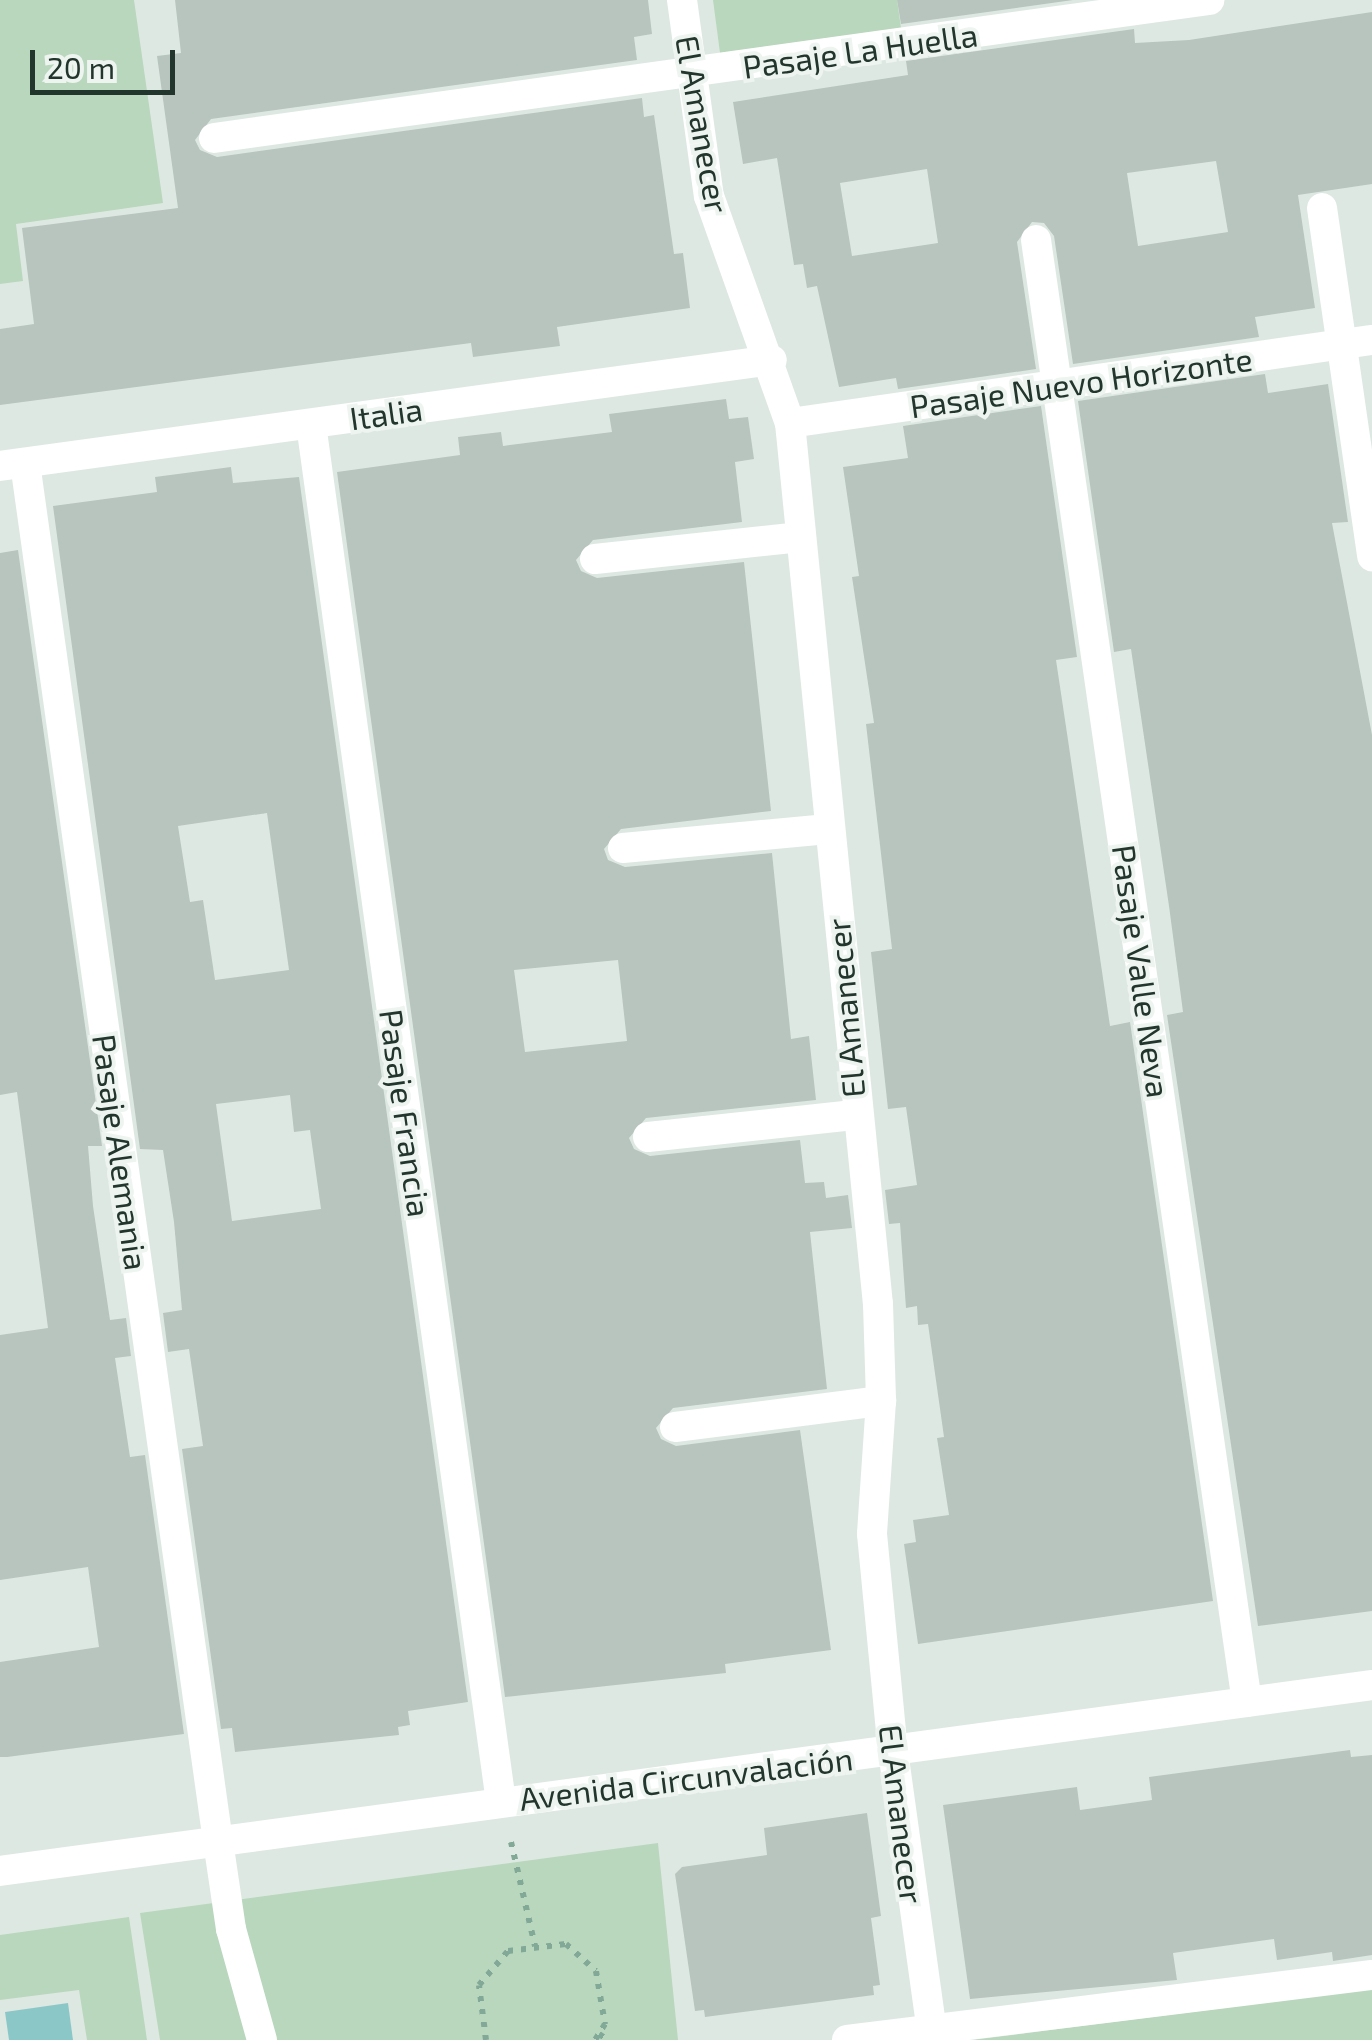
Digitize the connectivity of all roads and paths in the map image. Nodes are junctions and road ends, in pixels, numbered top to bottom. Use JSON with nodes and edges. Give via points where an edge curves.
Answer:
{"nodes":[{"id":1,"x":682,"y":0,"type":"edge"},
{"id":2,"x":1209,"y":0,"type":"edge"},
{"id":3,"x":690,"y":75,"type":"junction"},
{"id":4,"x":214,"y":138,"type":"dead end"},
{"id":5,"x":1322,"y":208,"type":"dead end"},
{"id":6,"x":1036,"y":240,"type":"dead end"},
{"id":7,"x":1372,"y":340,"type":"edge"},
{"id":8,"x":1342,"y":344,"type":"junction"},
{"id":9,"x":772,"y":360,"type":"junction"},
{"id":10,"x":1058,"y":385,"type":"junction"},
{"id":11,"x":311,"y":424,"type":"junction"},
{"id":12,"x":790,"y":424,"type":"junction"},
{"id":13,"x":12,"y":464,"type":"edge"},
{"id":14,"x":801,"y":536,"type":"junction"},
{"id":15,"x":1372,"y":556,"type":"edge"},
{"id":16,"x":596,"y":559,"type":"dead end"},
{"id":17,"x":828,"y":829,"type":"junction"},
{"id":18,"x":623,"y":848,"type":"dead end"},
{"id":19,"x":854,"y":1116,"type":"junction"},
{"id":20,"x":648,"y":1137,"type":"dead end"},
{"id":21,"x":881,"y":1401,"type":"junction"},
{"id":22,"x":675,"y":1427,"type":"dead end"},
{"id":23,"x":1372,"y":1685,"type":"edge"},
{"id":24,"x":1247,"y":1702,"type":"junction"},
{"id":25,"x":893,"y":1751,"type":"junction"},
{"id":26,"x":501,"y":1802,"type":"junction"},
{"id":27,"x":218,"y":1840,"type":"junction"},
{"id":28,"x":0,"y":1871,"type":"edge"},
{"id":29,"x":536,"y":1947,"type":"junction"},
{"id":30,"x":1372,"y":1975,"type":"edge"},
{"id":31,"x":931,"y":2034,"type":"edge"},
{"id":32,"x":597,"y":2037,"type":"edge"},
{"id":33,"x":262,"y":2040,"type":"edge"},
{"id":34,"x":486,"y":2040,"type":"edge"},
{"id":35,"x":608,"y":2040,"type":"edge"},
{"id":36,"x":847,"y":2040,"type":"edge"}],
"edges":[{"from":1,"to":3,"type":"street","name":"El Amanecer"},
{"from":2,"to":3,"type":"street","name":"Pasaje La Huella"},
{"from":3,"to":4,"type":"street","name":"Pasaje La Huella"},
{"from":3,"to":9,"type":"street","name":"El Amanecer","via":[[709,196]]},
{"from":5,"to":8,"type":"street"},
{"from":6,"to":10,"type":"street","name":"Pasaje Valle Neva"},
{"from":7,"to":8,"type":"street","name":"Pasaje Nuevo Horizonte"},
{"from":8,"to":10,"type":"street","name":"Pasaje Nuevo Horizonte"},
{"from":8,"to":15,"type":"street"},
{"from":9,"to":11,"type":"street","name":"Italia"},
{"from":9,"to":12,"type":"street","name":"El Amanecer"},
{"from":10,"to":12,"type":"street","name":"Pasaje Nuevo Horizonte"},
{"from":10,"to":24,"type":"street","name":"Pasaje Valle Neva"},
{"from":11,"to":13,"type":"street","name":"Italia"},
{"from":11,"to":26,"type":"street","name":"Pasaje Francia"},
{"from":12,"to":14,"type":"street","name":"El Amanecer"},
{"from":13,"to":27,"type":"street","name":"Pasaje Alemania"},
{"from":14,"to":16,"type":"street"},
{"from":14,"to":17,"type":"street","name":"El Amanecer"},
{"from":17,"to":18,"type":"street"},
{"from":17,"to":19,"type":"street","name":"El Amanecer"},
{"from":19,"to":20,"type":"street"},
{"from":19,"to":21,"type":"street","name":"El Amanecer","via":[[878,1304]]},
{"from":21,"to":22,"type":"street"},
{"from":21,"to":25,"type":"street","name":"El Amanecer","via":[[872,1534]]},
{"from":23,"to":24,"type":"street","name":"Avenida Circunvalación"},
{"from":24,"to":25,"type":"street","name":"Avenida Circunvalación"},
{"from":25,"to":26,"type":"street","name":"Avenida Circunvalación"},
{"from":25,"to":31,"type":"street","name":"El Amanecer"},
{"from":26,"to":27,"type":"street","name":"Avenida Circunvalación"},
{"from":26,"to":29,"type":"path"},
{"from":27,"to":28,"type":"street","name":"Avenida Circunvalación"},
{"from":27,"to":33,"type":"street","name":"Pasaje Alemania","via":[[232,1929]]},
{"from":29,"to":32,"type":"path","via":[[566,1944],[596,1970],[604,2024]]},
{"from":29,"to":34,"type":"path","via":[[508,1951],[479,1985]]},
{"from":30,"to":31,"type":"street"},
{"from":31,"to":36,"type":"street"},
{"from":32,"to":35,"type":"path"}]}
